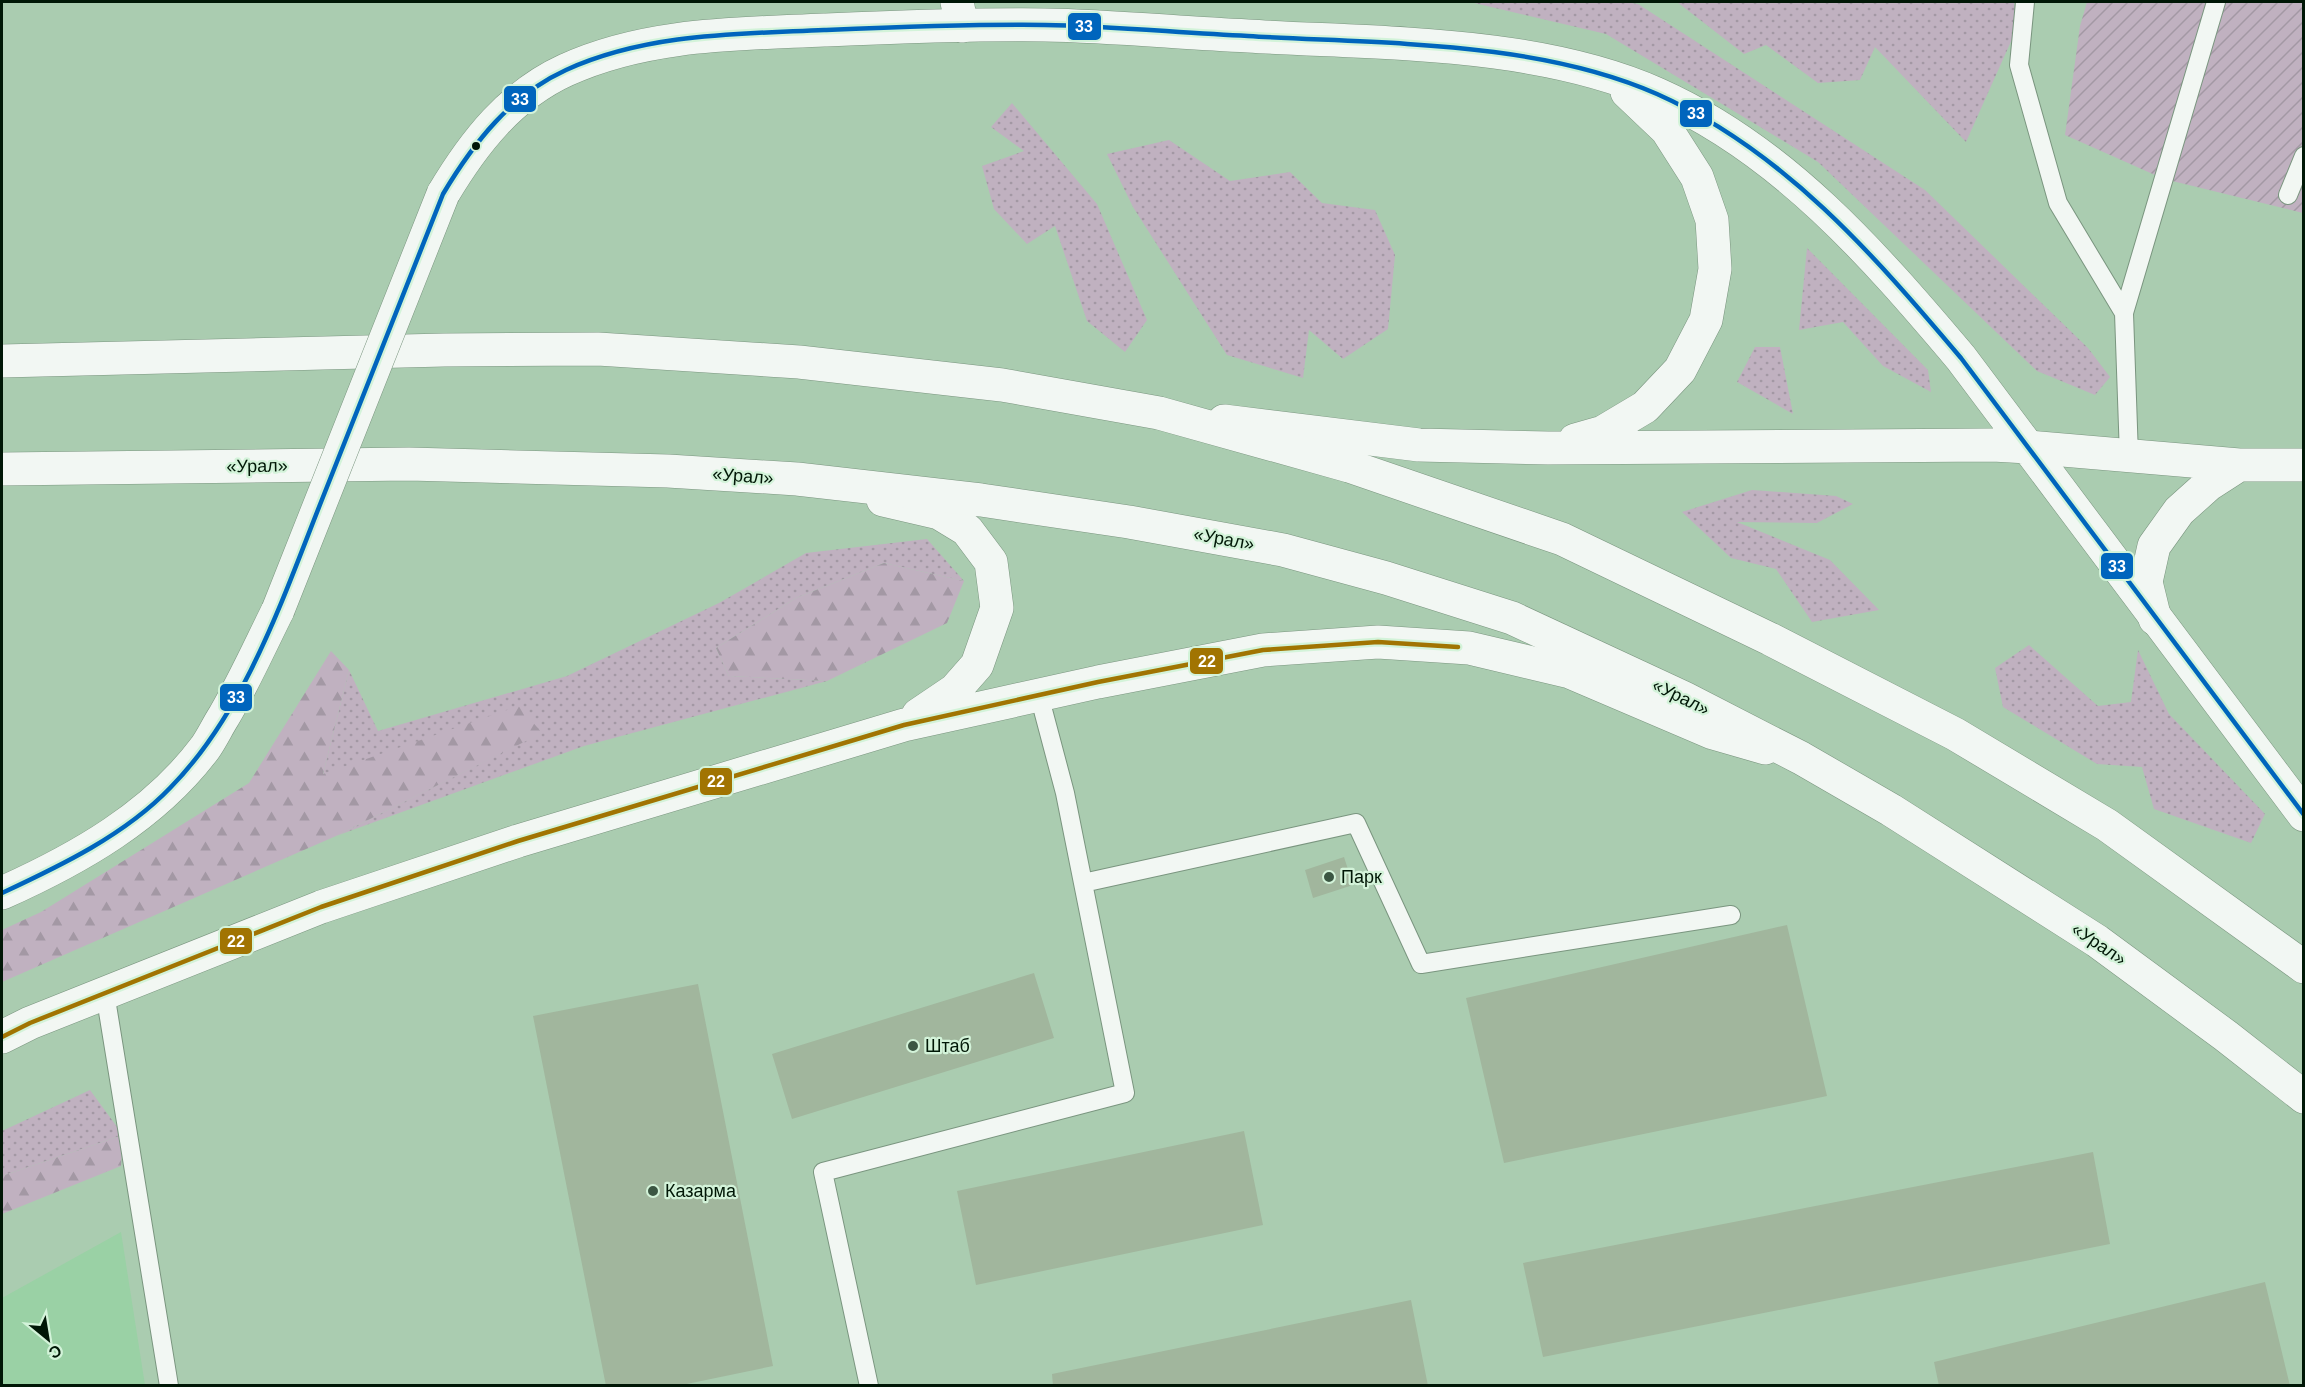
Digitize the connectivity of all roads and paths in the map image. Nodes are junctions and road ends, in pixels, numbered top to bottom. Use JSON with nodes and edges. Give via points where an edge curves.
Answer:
{"nodes":[{"id":1,"x":2025,"y":2,"type":"edge"},
{"id":2,"x":2216,"y":2,"type":"edge"},
{"id":3,"x":960,"y":14,"type":"edge"},
{"id":4,"x":1594,"y":72,"type":"junction"},
{"id":5,"x":2304,"y":156,"type":"edge"},
{"id":6,"x":2288,"y":195,"type":"dead end"},
{"id":7,"x":2124,"y":313,"type":"junction"},
{"id":8,"x":2,"y":361,"type":"edge"},
{"id":9,"x":1159,"y":413,"type":"junction"},
{"id":10,"x":2028,"y":447,"type":"junction"},
{"id":11,"x":1548,"y":448,"type":"junction"},
{"id":12,"x":2130,"y":456,"type":"junction"},
{"id":13,"x":2239,"y":465,"type":"junction"},
{"id":14,"x":2304,"y":465,"type":"edge"},
{"id":15,"x":2,"y":469,"type":"edge"},
{"id":16,"x":797,"y":479,"type":"junction"},
{"id":17,"x":2155,"y":619,"type":"junction"},
{"id":18,"x":1039,"y":695,"type":"junction"},
{"id":19,"x":904,"y":725,"type":"junction"},
{"id":20,"x":1801,"y":758,"type":"junction"},
{"id":21,"x":2304,"y":815,"type":"edge"},
{"id":22,"x":1083,"y":883,"type":"junction"},
{"id":23,"x":2,"y":892,"type":"edge"},
{"id":24,"x":1731,"y":915,"type":"dead end"},
{"id":25,"x":2304,"y":968,"type":"edge"},
{"id":26,"x":105,"y":993,"type":"junction"},
{"id":27,"x":2,"y":1037,"type":"edge"},
{"id":28,"x":2304,"y":1097,"type":"edge"},
{"id":29,"x":169,"y":1386,"type":"edge"},
{"id":30,"x":869,"y":1386,"type":"edge"}],
"edges":[{"from":1,"to":7,"type":"lane","via":[[2019,65],[2058,203]]},
{"from":2,"to":7,"type":"lane"},
{"from":3,"to":4,"type":"main road","via":[[1046,25],[1528,56]]},
{"from":3,"to":23,"type":"main road","bridge":true,"via":[[680,38],[611,53],[564,70],[492,123],[466,155],[443,194],[278,610],[206,747],[170,789],[126,825],[83,852]]},
{"from":4,"to":10,"type":"main road","via":[[1656,94],[1709,122],[1780,169],[1844,226],[1909,297]]},
{"from":4,"to":11,"type":"main road","via":[[1632,95],[1667,130],[1697,177],[1712,220],[1715,269],[1706,320],[1680,370],[1645,407],[1603,432]]},
{"from":5,"to":6,"type":"lane"},
{"from":7,"to":12,"type":"lane"},
{"from":8,"to":9,"type":"main road","via":[[598,349],[799,362],[1002,385]]},
{"from":9,"to":11,"type":"main road","via":[[1419,445]]},
{"from":9,"to":25,"type":"main road","via":[[1349,466],[1562,539],[1760,634],[1955,734],[2107,825]]},
{"from":10,"to":11,"type":"main road"},
{"from":10,"to":12,"type":"main road"},
{"from":10,"to":17,"type":"main road"},
{"from":12,"to":13,"type":"main road"},
{"from":13,"to":14,"type":"main road"},
{"from":13,"to":17,"type":"main road","via":[[2178,511],[2154,546],[2146,582]]},
{"from":15,"to":16,"type":"main road","name":"«Урал»","via":[[409,464],[669,471]]},
{"from":16,"to":19,"type":"main road","via":[[939,513],[967,530],[991,562],[997,608],[977,665],[955,690]]},
{"from":16,"to":20,"type":"main road","name":"«Урал»","via":[[1129,522],[1283,550],[1386,578],[1512,618]]},
{"from":17,"to":21,"type":"main road"},
{"from":18,"to":19,"type":"main road"},
{"from":18,"to":20,"type":"main road","via":[[1263,651],[1378,642],[1469,648],[1570,672],[1713,734]]},
{"from":18,"to":22,"type":"lane"},
{"from":19,"to":26,"type":"main road","via":[[518,841],[321,907]]},
{"from":20,"to":28,"type":"main road","name":"«Урал»","via":[[1891,810],[2097,941]]},
{"from":22,"to":24,"type":"lane","via":[[1356,823],[1421,964]]},
{"from":22,"to":30,"type":"lane","via":[[1125,1093],[823,1172]]},
{"from":26,"to":27,"type":"main road"},
{"from":26,"to":29,"type":"lane"}]}
